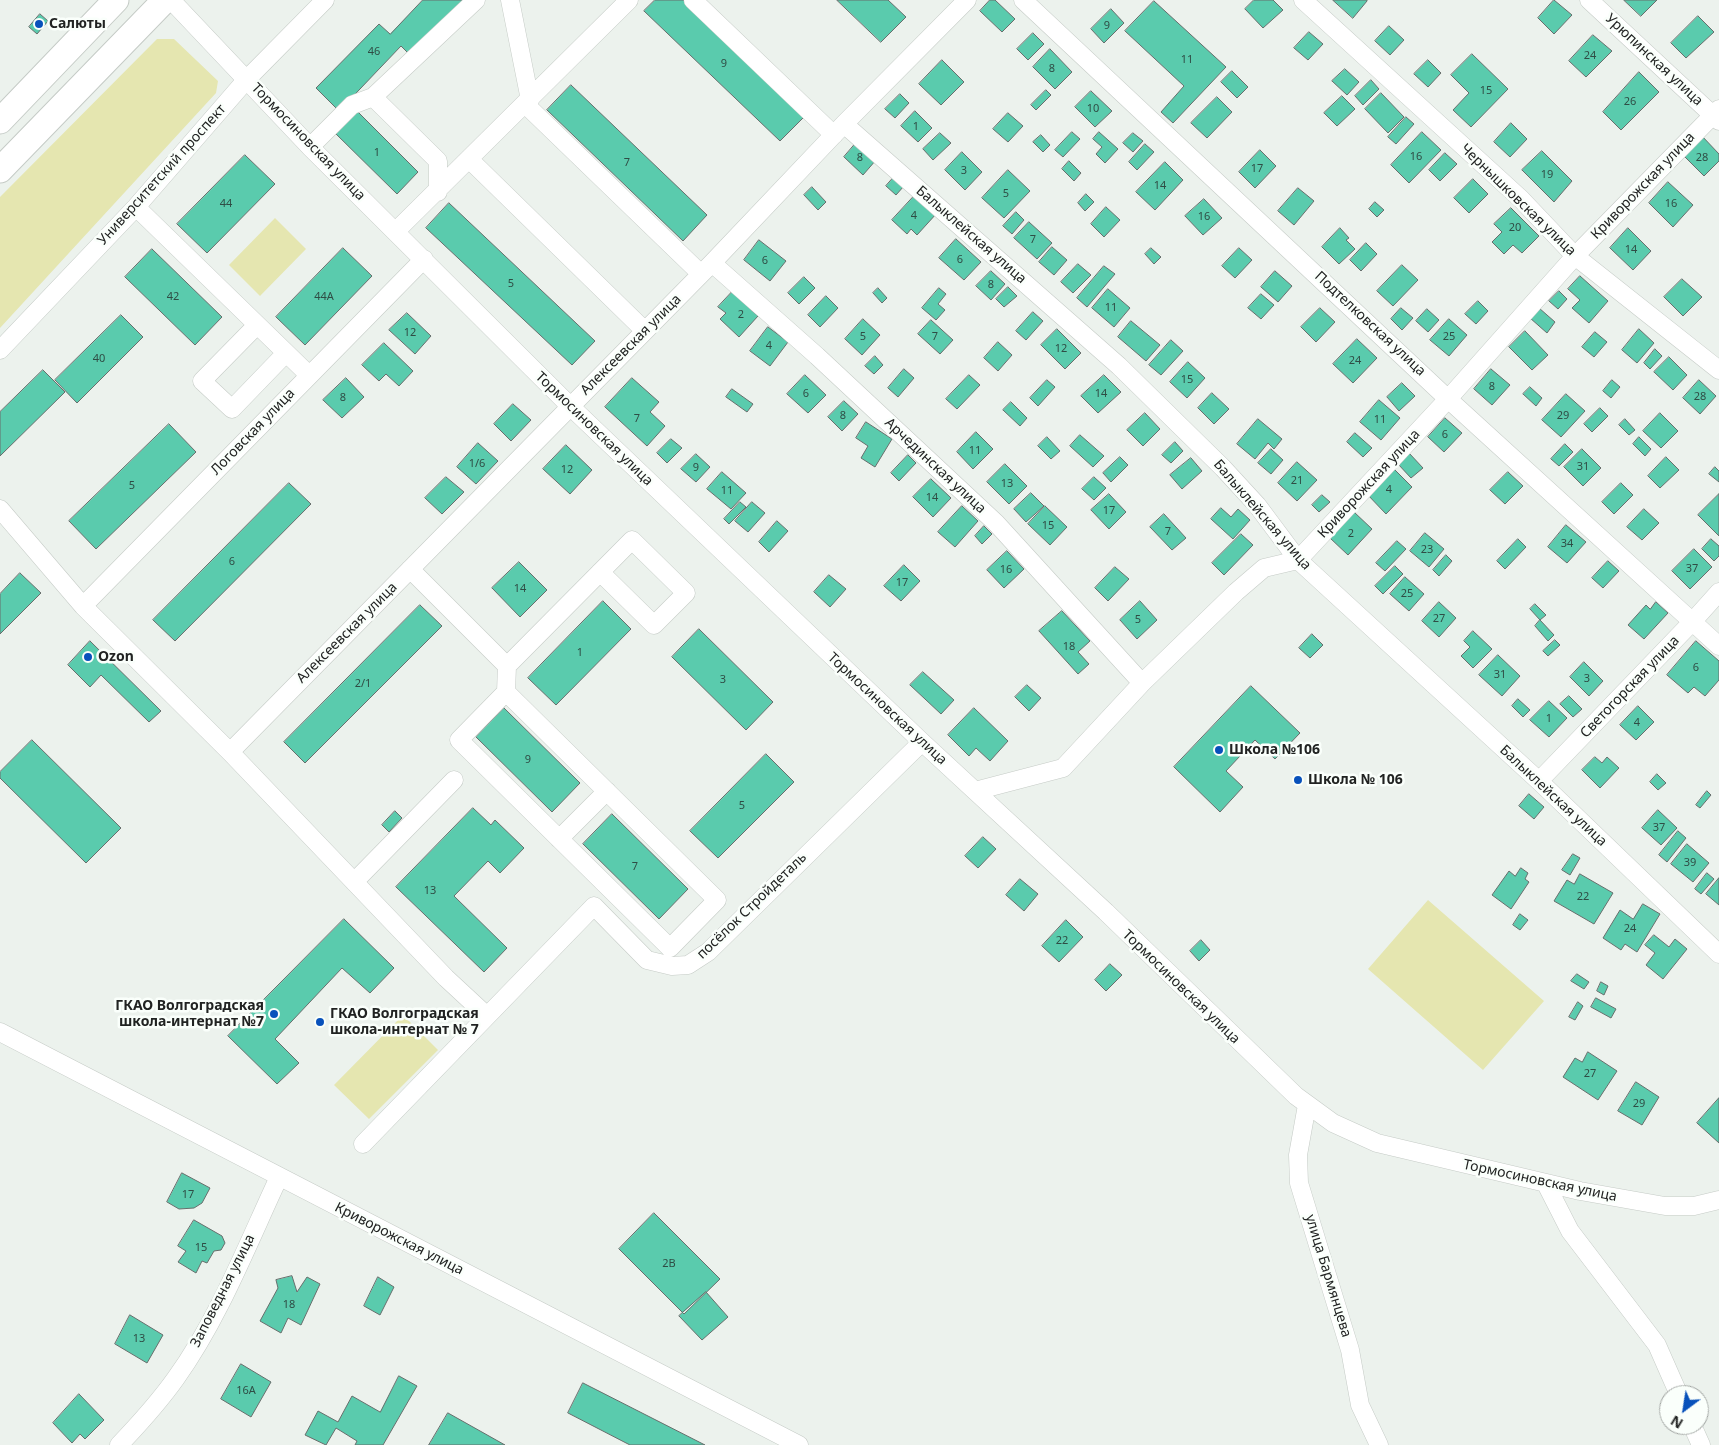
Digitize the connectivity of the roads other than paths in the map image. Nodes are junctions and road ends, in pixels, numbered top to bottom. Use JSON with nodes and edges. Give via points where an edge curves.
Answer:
{"nodes":[{"id":1,"x":116,"y":0,"type":"edge"},
{"id":2,"x":165,"y":0,"type":"edge"},
{"id":3,"x":171,"y":0,"type":"edge"},
{"id":4,"x":325,"y":0,"type":"edge"},
{"id":5,"x":476,"y":0,"type":"edge"},
{"id":6,"x":510,"y":0,"type":"edge"},
{"id":7,"x":629,"y":0,"type":"edge"},
{"id":8,"x":693,"y":0,"type":"edge"},
{"id":9,"x":967,"y":0,"type":"edge"},
{"id":10,"x":1023,"y":0,"type":"edge"},
{"id":11,"x":1303,"y":0,"type":"edge"},
{"id":12,"x":1589,"y":0,"type":"edge"},
{"id":13,"x":247,"y":79,"type":"junction"},
{"id":14,"x":373,"y":97,"type":"junction"},
{"id":15,"x":528,"y":102,"type":"junction"},
{"id":16,"x":3,"y":112,"type":"edge"},
{"id":17,"x":1717,"y":115,"type":"edge"},
{"id":18,"x":839,"y":129,"type":"junction"},
{"id":19,"x":310,"y":147,"type":"junction"},
{"id":20,"x":470,"y":160,"type":"junction"},
{"id":21,"x":0,"y":170,"type":"edge"},
{"id":22,"x":438,"y":192,"type":"junction"},
{"id":23,"x":136,"y":207,"type":"junction"},
{"id":24,"x":396,"y":231,"type":"junction"},
{"id":25,"x":1575,"y":256,"type":"junction"},
{"id":26,"x":424,"y":259,"type":"junction"},
{"id":27,"x":706,"y":268,"type":"junction"},
{"id":28,"x":257,"y":325,"type":"junction"},
{"id":29,"x":644,"y":330,"type":"junction"},
{"id":30,"x":0,"y":350,"type":"edge"},
{"id":31,"x":286,"y":353,"type":"junction"},
{"id":32,"x":1719,"y":370,"type":"edge"},
{"id":33,"x":309,"y":375,"type":"junction"},
{"id":34,"x":1448,"y":399,"type":"junction"},
{"id":35,"x":570,"y":406,"type":"junction"},
{"id":36,"x":0,"y":509,"type":"edge"},
{"id":37,"x":1298,"y":560,"type":"junction"},
{"id":38,"x":410,"y":569,"type":"junction"},
{"id":39,"x":600,"y":572,"type":"junction"},
{"id":40,"x":1719,"y":592,"type":"edge"},
{"id":41,"x":83,"y":606,"type":"junction"},
{"id":42,"x":1693,"y":621,"type":"junction"},
{"id":43,"x":1719,"y":646,"type":"edge"},
{"id":44,"x":507,"y":666,"type":"junction"},
{"id":45,"x":1142,"y":683,"type":"junction"},
{"id":46,"x":506,"y":692,"type":"junction"},
{"id":47,"x":922,"y":742,"type":"junction"},
{"id":48,"x":230,"y":752,"type":"junction"},
{"id":49,"x":454,"y":780,"type":"dead end"},
{"id":50,"x":1539,"y":781,"type":"junction"},
{"id":51,"x":607,"y":791,"type":"junction"},
{"id":52,"x":974,"y":791,"type":"junction"},
{"id":53,"x":560,"y":839,"type":"junction"},
{"id":54,"x":354,"y":882,"type":"junction"},
{"id":55,"x":611,"y":890,"type":"junction"},
{"id":56,"x":594,"y":906,"type":"junction"},
{"id":57,"x":1719,"y":954,"type":"edge"},
{"id":58,"x":487,"y":1016,"type":"junction"},
{"id":59,"x":0,"y":1032,"type":"edge"},
{"id":60,"x":1307,"y":1105,"type":"junction"},
{"id":61,"x":363,"y":1144,"type":"dead end"},
{"id":62,"x":279,"y":1177,"type":"junction"},
{"id":63,"x":1546,"y":1184,"type":"junction"},
{"id":64,"x":1719,"y":1200,"type":"edge"},
{"id":65,"x":1675,"y":1385,"type":"edge"},
{"id":66,"x":119,"y":1445,"type":"edge"},
{"id":67,"x":799,"y":1445,"type":"edge"},
{"id":68,"x":1379,"y":1445,"type":"edge"}],
"edges":[{"from":1,"to":16,"type":"highway"},
{"from":2,"to":21,"type":"highway"},
{"from":3,"to":13,"type":"street","name":"Тормосиновская улица"},
{"from":4,"to":13,"type":"street","name":"Университетский проспект"},
{"from":5,"to":14,"type":"street"},
{"from":6,"to":15,"type":"street"},
{"from":7,"to":15,"type":"street"},
{"from":8,"to":18,"type":"street","name":"Балыклейская улица"},
{"from":9,"to":18,"type":"street","name":"Алексеевская улица"},
{"from":10,"to":34,"type":"street","name":"Подтелковская улица"},
{"from":11,"to":25,"type":"street","name":"Чернышковская улица","via":[[1521,199]]},
{"from":12,"to":17,"type":"street","name":"Урюпинская улица"},
{"from":13,"to":19,"type":"street","name":"Тормосиновская улица"},
{"from":13,"to":23,"type":"street","name":"Университетский проспект"},
{"from":14,"to":19,"type":"street","via":[[352,105]]},
{"from":14,"to":22,"type":"street","via":[[438,161]]},
{"from":15,"to":20,"type":"street"},
{"from":15,"to":27,"type":"street","name":"Арчединская улица"},
{"from":17,"to":25,"type":"street","name":"Криворожская улица"},
{"from":18,"to":27,"type":"street","name":"Алексеевская улица"},
{"from":18,"to":37,"type":"street","name":"Балыклейская улица","via":[[1119,366],[1223,468],[1257,505]]},
{"from":19,"to":24,"type":"street","name":"Тормосиновская улица"},
{"from":20,"to":22,"type":"street"},
{"from":20,"to":29,"type":"street"},
{"from":22,"to":24,"type":"street"},
{"from":23,"to":28,"type":"street"},
{"from":23,"to":30,"type":"street","name":"Университетский проспект"},
{"from":24,"to":26,"type":"street","name":"Тормосиновская улица"},
{"from":25,"to":32,"type":"street","name":"Чернышковская улица"},
{"from":25,"to":34,"type":"street","name":"Криворожская улица"},
{"from":26,"to":33,"type":"street","name":"Логовская улица"},
{"from":26,"to":35,"type":"street","name":"Тормосиновская улица"},
{"from":27,"to":29,"type":"street","name":"Алексеевская улица"},
{"from":27,"to":45,"type":"street","name":"Арчединская улица","via":[[817,356],[996,523]]},
{"from":28,"to":31,"type":"street"},
{"from":28,"to":31,"type":"street","via":[[202,381],[208,387],[232,409]]},
{"from":29,"to":35,"type":"street","name":"Алексеевская улица"},
{"from":31,"to":33,"type":"street"},
{"from":33,"to":41,"type":"street","name":"Логовская улица"},
{"from":34,"to":37,"type":"street","name":"Криворожская улица"},
{"from":34,"to":42,"type":"street","name":"Подтелковская улица"},
{"from":35,"to":38,"type":"street","name":"Алексеевская улица"},
{"from":35,"to":47,"type":"street","name":"Тормосиновская улица"},
{"from":36,"to":41,"type":"street"},
{"from":37,"to":45,"type":"street","via":[[1264,568]]},
{"from":37,"to":50,"type":"street","name":"Балыклейская улица"},
{"from":38,"to":44,"type":"street"},
{"from":38,"to":48,"type":"street","name":"Алексеевская улица"},
{"from":39,"to":39,"type":"street","via":[[632,540],[686,593],[654,625]]},
{"from":39,"to":44,"type":"street"},
{"from":40,"to":42,"type":"street","name":"Светогорская улица"},
{"from":41,"to":48,"type":"street"},
{"from":42,"to":43,"type":"street","name":"Подтелковская улица"},
{"from":42,"to":50,"type":"street","name":"Светогорская улица"},
{"from":44,"to":46,"type":"street"},
{"from":45,"to":52,"type":"street","via":[[1063,768]]},
{"from":46,"to":51,"type":"street"},
{"from":46,"to":53,"type":"street","via":[[459,740]]},
{"from":47,"to":52,"type":"street","name":"Тормосиновская улица"},
{"from":47,"to":56,"type":"street","name":"посёлок Стройдеталь","via":[[708,952],[688,966],[648,960]]},
{"from":48,"to":54,"type":"street"},
{"from":49,"to":54,"type":"street"},
{"from":50,"to":57,"type":"street","name":"Балыклейская улица"},
{"from":51,"to":53,"type":"street"},
{"from":51,"to":55,"type":"street","via":[[717,900],[670,948]]},
{"from":52,"to":60,"type":"street","name":"Тормосиновская улица","via":[[1106,912],[1226,1031]]},
{"from":53,"to":55,"type":"street"},
{"from":54,"to":58,"type":"street"},
{"from":55,"to":56,"type":"street"},
{"from":56,"to":58,"type":"street"},
{"from":58,"to":61,"type":"street"},
{"from":59,"to":62,"type":"street","name":"Криворожская улица"},
{"from":60,"to":63,"type":"street","name":"Тормосиновская улица","via":[[1333,1123],[1377,1143]]},
{"from":60,"to":68,"type":"street","name":"улица Бармянцева","via":[[1298,1155],[1299,1183],[1350,1350],[1360,1406]]},
{"from":62,"to":66,"type":"street","name":"Заповедная улица","via":[[219,1306],[182,1369],[150,1412]]},
{"from":62,"to":67,"type":"street","name":"Криворожская улица"},
{"from":63,"to":64,"type":"street","name":"Тормосиновская улица","via":[[1666,1206],[1694,1206]]},
{"from":63,"to":65,"type":"street","via":[[1570,1231],[1657,1345]]}]}
